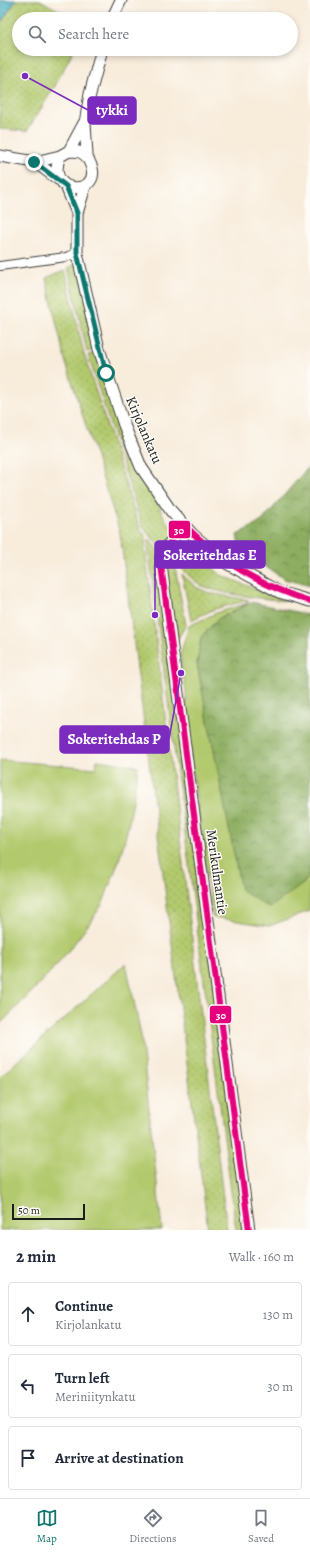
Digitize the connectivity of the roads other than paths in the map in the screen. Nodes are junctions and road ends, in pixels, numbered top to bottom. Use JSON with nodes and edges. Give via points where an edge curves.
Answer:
{"nodes":[{"id":1,"x":121,"y":0,"type":"edge"},
{"id":2,"x":115,"y":12,"type":"edge"},
{"id":3,"x":100,"y":56,"type":"edge"},
{"id":4,"x":85,"y":123,"type":"junction"},
{"id":5,"x":64,"y":153,"type":"junction"},
{"id":6,"x":0,"y":156,"type":"edge"},
{"id":7,"x":87,"y":156,"type":"junction"},
{"id":8,"x":34,"y":162,"type":"junction"},
{"id":9,"x":62,"y":182,"type":"junction"},
{"id":10,"x":85,"y":187,"type":"junction"},
{"id":11,"x":77,"y":213,"type":"junction"},
{"id":12,"x":77,"y":253,"type":"junction"},
{"id":13,"x":0,"y":266,"type":"edge"},
{"id":14,"x":183,"y":524,"type":"junction"},
{"id":15,"x":310,"y":601,"type":"edge"},
{"id":16,"x":249,"y":1230,"type":"edge"}],
"edges":[{"from":1,"to":2,"type":"street"},
{"from":3,"to":4,"type":"street"},
{"from":4,"to":5,"type":"street"},
{"from":4,"to":7,"type":"street"},
{"from":5,"to":7,"type":"street","via":[[80,151]]},
{"from":5,"to":8,"type":"street"},
{"from":5,"to":9,"type":"street","via":[[56,166]]},
{"from":6,"to":8,"type":"street"},
{"from":7,"to":10,"type":"street","via":[[93,173],[91,181]]},
{"from":8,"to":9,"type":"street"},
{"from":9,"to":10,"type":"street","via":[[77,190]]},
{"from":9,"to":11,"type":"street","name":"Kirjolankatu"},
{"from":10,"to":11,"type":"street","name":"Kirjolankatu"},
{"from":11,"to":12,"type":"street","name":"Kirjolankatu"},
{"from":12,"to":13,"type":"street","via":[[66,257]]},
{"from":12,"to":14,"type":"street","name":"Kirjolankatu","via":[[99,350],[124,425],[141,466],[171,511]]},
{"from":14,"to":15,"type":"street","name":"Kirjolankatu","via":[[228,564],[279,592]]},
{"from":14,"to":16,"type":"street","name":"Merikulmantie","via":[[163,552],[161,564]]}]}
